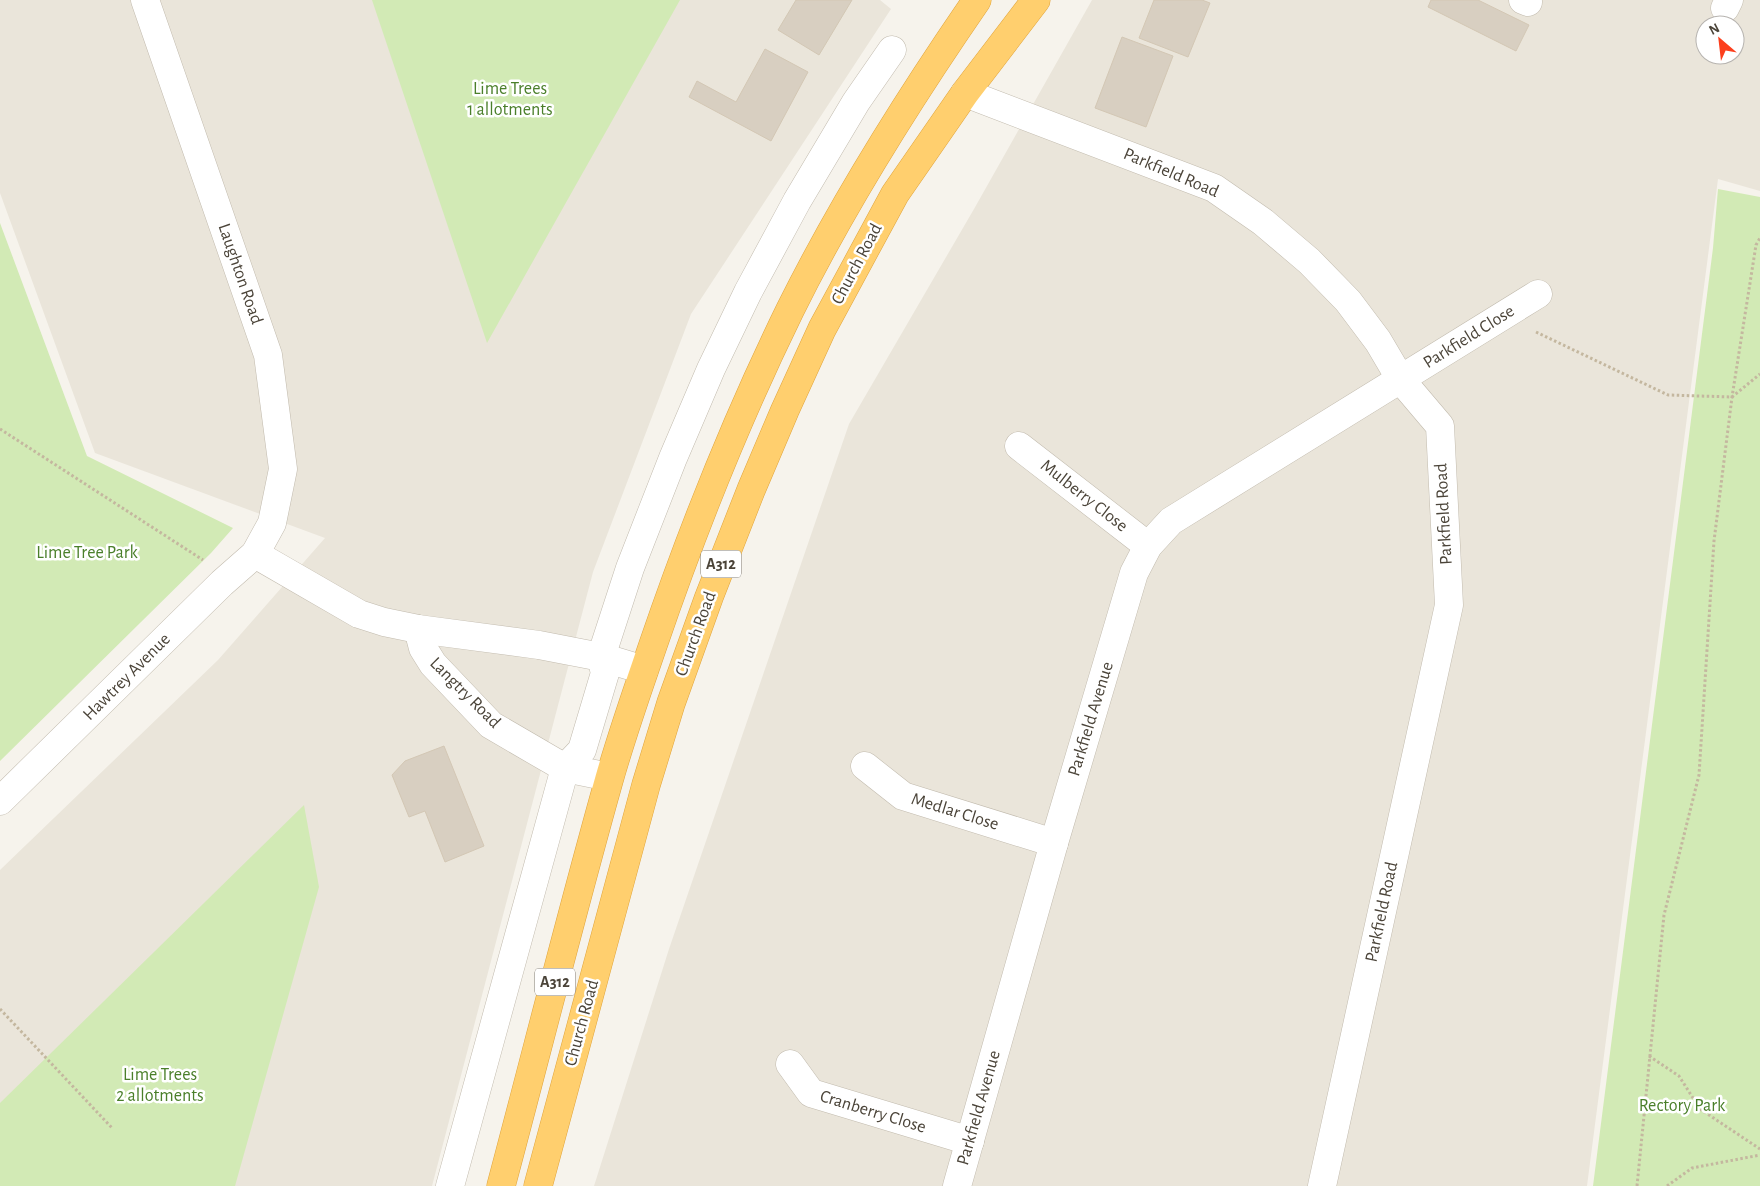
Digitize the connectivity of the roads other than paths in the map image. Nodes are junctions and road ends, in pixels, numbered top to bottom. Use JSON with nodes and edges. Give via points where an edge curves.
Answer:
{"nodes":[{"id":1,"x":145,"y":0,"type":"edge"},
{"id":2,"x":977,"y":0,"type":"edge"},
{"id":3,"x":1036,"y":0,"type":"edge"},
{"id":4,"x":892,"y":50,"type":"dead end"},
{"id":5,"x":965,"y":93,"type":"junction"},
{"id":6,"x":1538,"y":294,"type":"dead end"},
{"id":7,"x":1401,"y":380,"type":"junction"},
{"id":8,"x":1019,"y":446,"type":"dead end"},
{"id":9,"x":1148,"y":546,"type":"junction"},
{"id":10,"x":255,"y":554,"type":"junction"},
{"id":11,"x":418,"y":629,"type":"junction"},
{"id":12,"x":601,"y":657,"type":"junction"},
{"id":13,"x":644,"y":670,"type":"junction"},
{"id":14,"x":865,"y":766,"type":"dead end"},
{"id":15,"x":565,"y":768,"type":"junction"},
{"id":16,"x":610,"y":777,"type":"junction"},
{"id":17,"x":0,"y":801,"type":"edge"},
{"id":18,"x":1054,"y":843,"type":"junction"},
{"id":19,"x":790,"y":1064,"type":"dead end"},
{"id":20,"x":970,"y":1141,"type":"junction"},
{"id":21,"x":450,"y":1186,"type":"edge"},
{"id":22,"x":501,"y":1186,"type":"edge"},
{"id":23,"x":538,"y":1186,"type":"edge"},
{"id":24,"x":957,"y":1186,"type":"edge"},
{"id":25,"x":1322,"y":1186,"type":"edge"}],
"edges":[{"from":1,"to":10,"type":"street","name":"Laughton Road","via":[[268,355],[283,469],[272,523]]},
{"from":2,"to":13,"type":"highway","name":"Church Road","number":"A312","via":[[925,75],[863,175],[789,311],[713,485]]},
{"from":3,"to":5,"type":"highway","name":"Church Road","number":"A312"},
{"from":4,"to":12,"type":"street","via":[[825,153],[748,292],[673,458],[630,568]]},
{"from":5,"to":7,"type":"street","name":"Parkfield Road","via":[[1214,188],[1279,235],[1348,300]]},
{"from":5,"to":23,"type":"highway","name":"Church Road","number":"A312","via":[[895,194],[822,329],[708,597],[646,785]]},
{"from":6,"to":7,"type":"street","name":"Parkfield Close"},
{"from":7,"to":9,"type":"street","name":"Parkfield Avenue","via":[[1171,521]]},
{"from":7,"to":25,"type":"street","name":"Parkfield Road","via":[[1440,426],[1449,605]]},
{"from":8,"to":9,"type":"street","name":"Mulberry Close"},
{"from":9,"to":18,"type":"street","name":"Parkfield Avenue","via":[[1134,573]]},
{"from":10,"to":11,"type":"street","name":"Langtry Road","via":[[359,614]]},
{"from":10,"to":17,"type":"street","name":"Hawtrey Avenue"},
{"from":11,"to":12,"type":"street","name":"Langtry Road"},
{"from":11,"to":15,"type":"street","name":"Langtry Road","via":[[423,648],[433,664],[492,725]]},
{"from":12,"to":13,"type":"street","name":"Langtry Road"},
{"from":12,"to":15,"type":"street","via":[[605,673],[582,750]]},
{"from":13,"to":16,"type":"highway","name":"Church Road","number":"A312"},
{"from":14,"to":18,"type":"street","name":"Medlar Close","via":[[903,796]]},
{"from":15,"to":16,"type":"street","name":"Langtry Road"},
{"from":15,"to":21,"type":"street"},
{"from":16,"to":22,"type":"highway","name":"Church Road","number":"A312"},
{"from":18,"to":20,"type":"street","name":"Parkfield Avenue"},
{"from":19,"to":20,"type":"street","name":"Cranberry Close","via":[[811,1093]]},
{"from":20,"to":24,"type":"street","name":"Parkfield Avenue"}]}
